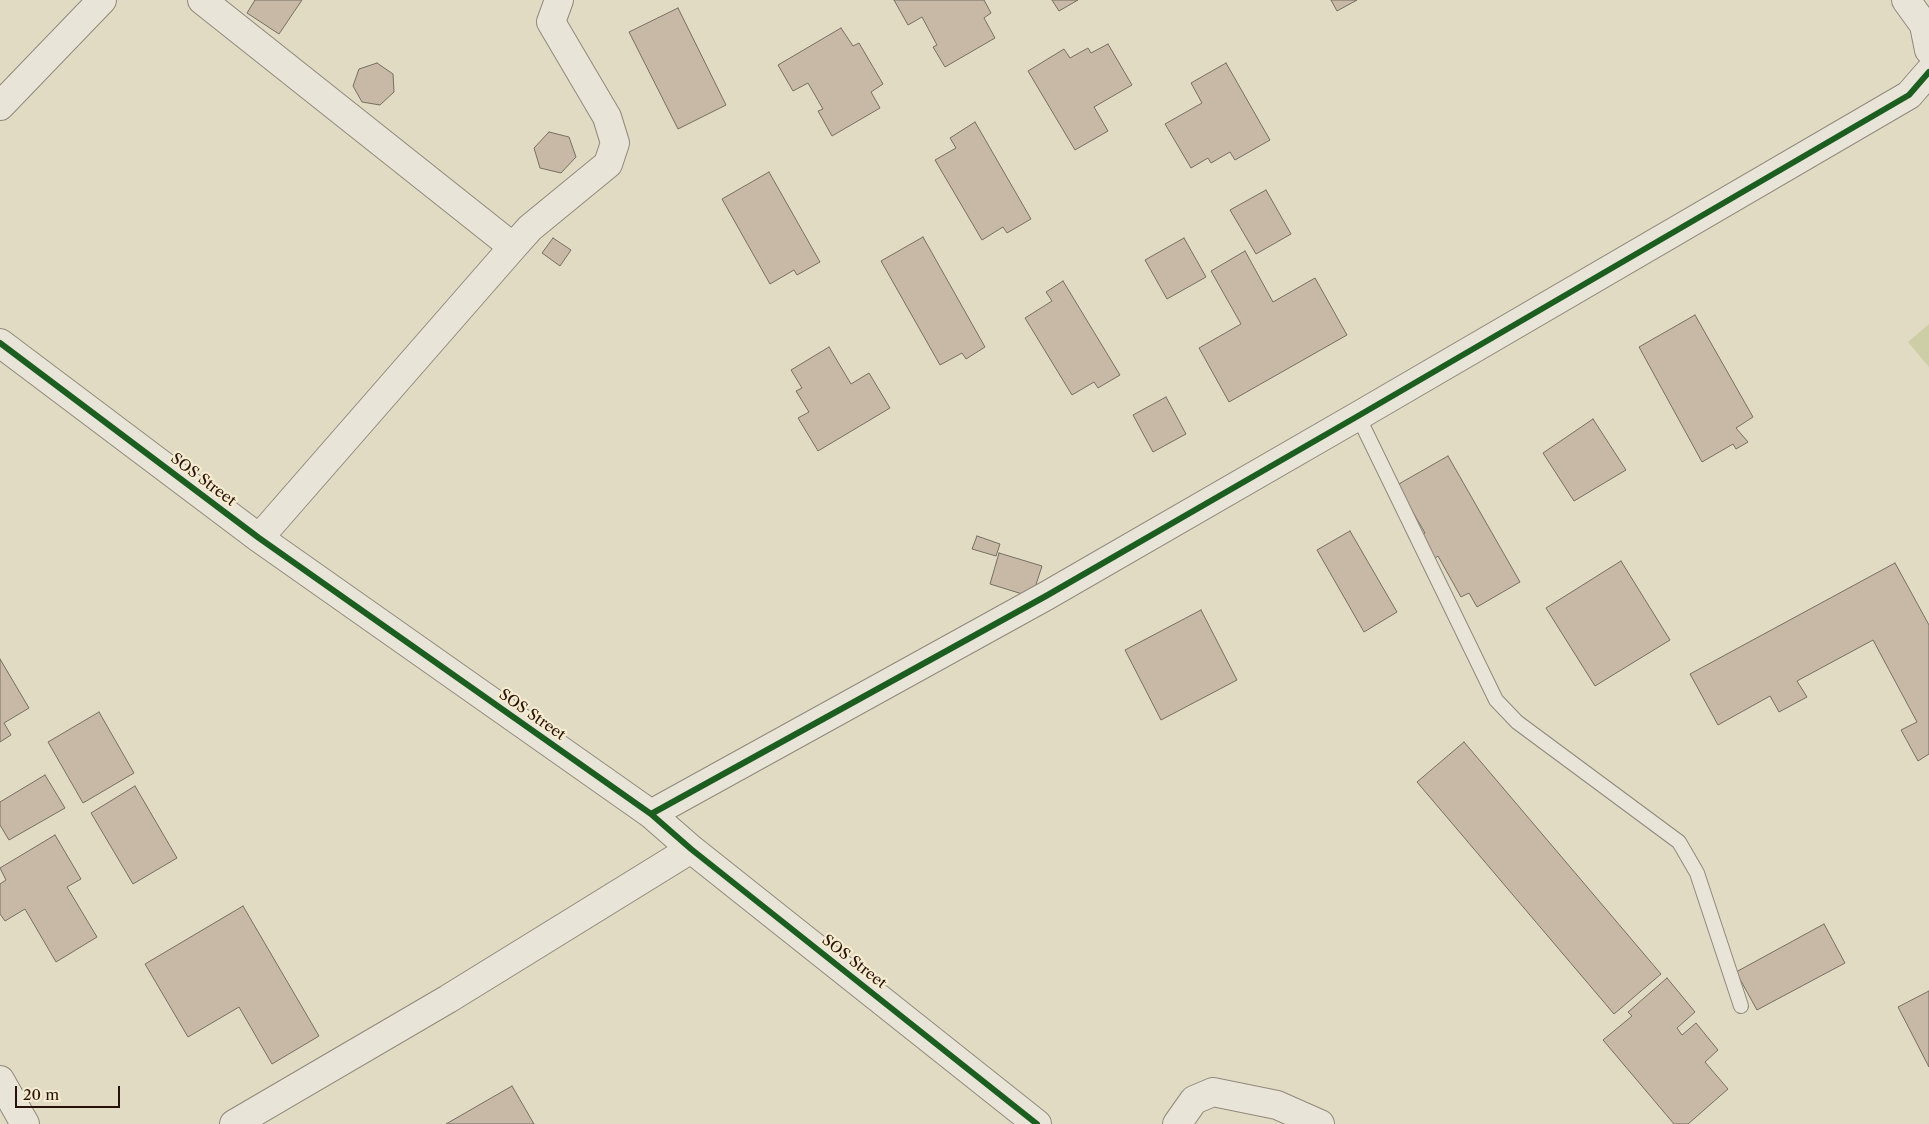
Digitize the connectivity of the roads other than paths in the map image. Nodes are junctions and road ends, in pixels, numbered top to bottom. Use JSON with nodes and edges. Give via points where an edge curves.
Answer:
{"nodes":[{"id":1,"x":102,"y":0,"type":"edge"},
{"id":2,"x":202,"y":0,"type":"edge"},
{"id":3,"x":559,"y":0,"type":"edge"},
{"id":4,"x":1906,"y":0,"type":"edge"},
{"id":5,"x":1929,"y":50,"type":"edge"},
{"id":6,"x":1929,"y":72,"type":"edge"},
{"id":7,"x":0,"y":106,"type":"edge"},
{"id":8,"x":513,"y":247,"type":"junction"},
{"id":9,"x":0,"y":343,"type":"edge"},
{"id":10,"x":1358,"y":416,"type":"junction"},
{"id":11,"x":259,"y":538,"type":"junction"},
{"id":12,"x":651,"y":814,"type":"junction"},
{"id":13,"x":691,"y":849,"type":"junction"},
{"id":14,"x":1741,"y":1006,"type":"dead end"},
{"id":15,"x":0,"y":1080,"type":"edge"},
{"id":16,"x":25,"y":1124,"type":"edge"},
{"id":17,"x":234,"y":1124,"type":"edge"},
{"id":18,"x":1037,"y":1124,"type":"edge"},
{"id":19,"x":1177,"y":1124,"type":"edge"},
{"id":20,"x":1320,"y":1124,"type":"edge"}],
"edges":[{"from":1,"to":7,"type":"street"},
{"from":2,"to":8,"type":"street"},
{"from":3,"to":8,"type":"street","via":[[551,22],[607,117],[615,143],[608,164],[530,228]]},
{"from":4,"to":5,"type":"street","via":[[1924,26]]},
{"from":6,"to":10,"type":"street","via":[[1909,95]]},
{"from":8,"to":11,"type":"street"},
{"from":9,"to":11,"type":"street","name":"SOS Street"},
{"from":10,"to":12,"type":"street","via":[[1046,596]]},
{"from":10,"to":14,"type":"lane","via":[[1496,700],[1517,722],[1679,842],[1697,873]]},
{"from":11,"to":12,"type":"street","name":"SOS Street"},
{"from":12,"to":13,"type":"street","name":"SOS Street"},
{"from":13,"to":17,"type":"street","via":[[448,999]]},
{"from":13,"to":18,"type":"street","name":"SOS Street"},
{"from":15,"to":16,"type":"street"},
{"from":19,"to":20,"type":"street","via":[[1194,1100],[1213,1092],[1277,1105]]}]}
